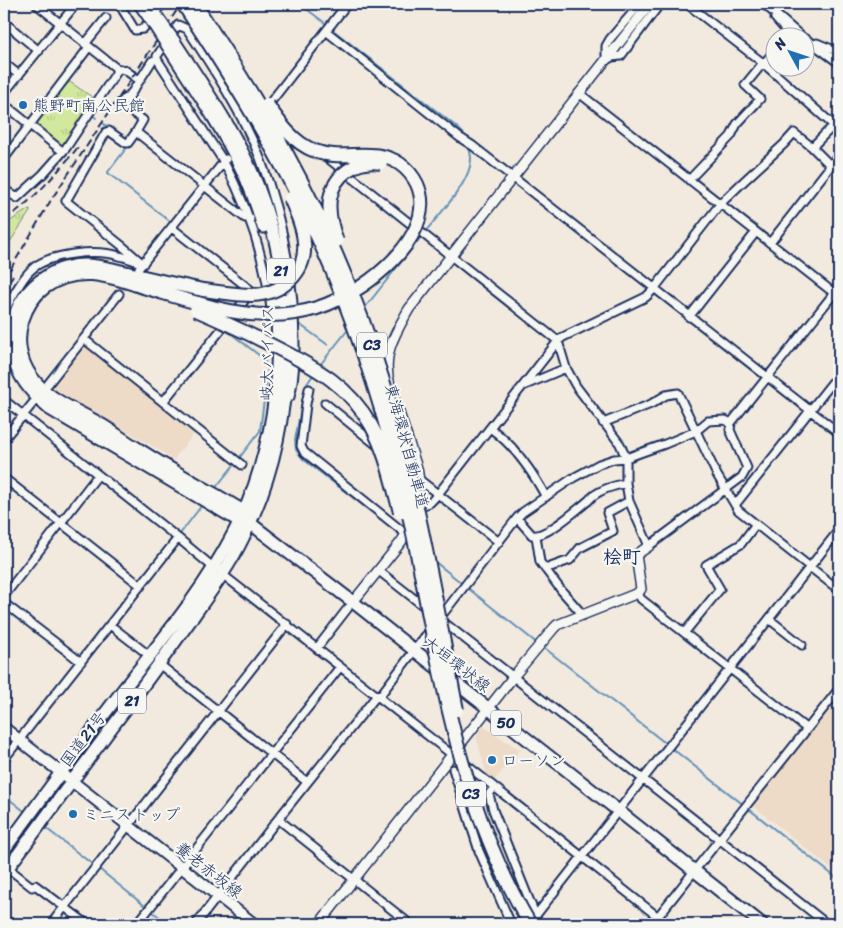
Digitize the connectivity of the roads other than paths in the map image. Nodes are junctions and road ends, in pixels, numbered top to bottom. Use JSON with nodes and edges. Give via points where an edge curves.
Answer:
{"nodes":[{"id":1,"x":36,"y":4,"type":"edge"},
{"id":2,"x":76,"y":4,"type":"edge"},
{"id":3,"x":119,"y":4,"type":"edge"},
{"id":4,"x":140,"y":4,"type":"edge"},
{"id":5,"x":183,"y":4,"type":"edge"},
{"id":6,"x":195,"y":4,"type":"edge"},
{"id":7,"x":348,"y":4,"type":"edge"},
{"id":8,"x":640,"y":4,"type":"edge"},
{"id":9,"x":650,"y":4,"type":"edge"},
{"id":10,"x":660,"y":4,"type":"edge"},
{"id":11,"x":687,"y":4,"type":"edge"},
{"id":12,"x":766,"y":6,"type":"edge"},
{"id":13,"x":153,"y":9,"type":"edge"},
{"id":14,"x":106,"y":18,"type":"dead end"},
{"id":15,"x":4,"y":22,"type":"edge"},
{"id":16,"x":60,"y":24,"type":"junction"},
{"id":17,"x":198,"y":27,"type":"junction"},
{"id":18,"x":781,"y":28,"type":"edge"},
{"id":19,"x":791,"y":28,"type":"edge"},
{"id":20,"x":326,"y":31,"type":"junction"},
{"id":21,"x":171,"y":44,"type":"junction"},
{"id":22,"x":816,"y":44,"type":"edge"},
{"id":23,"x":87,"y":46,"type":"junction"},
{"id":24,"x":816,"y":47,"type":"edge"},
{"id":25,"x":39,"y":51,"type":"junction"},
{"id":26,"x":839,"y":52,"type":"edge"},
{"id":27,"x":157,"y":59,"type":"junction"},
{"id":28,"x":606,"y":60,"type":"junction"},
{"id":29,"x":766,"y":61,"type":"edge"},
{"id":30,"x":4,"y":63,"type":"edge"},
{"id":31,"x":763,"y":64,"type":"junction"},
{"id":32,"x":839,"y":64,"type":"edge"},
{"id":33,"x":116,"y":68,"type":"junction"},
{"id":34,"x":214,"y":71,"type":"junction"},
{"id":35,"x":19,"y":75,"type":"junction"},
{"id":36,"x":139,"y":80,"type":"junction"},
{"id":37,"x":579,"y":93,"type":"junction"},
{"id":38,"x":4,"y":94,"type":"edge"},
{"id":39,"x":130,"y":94,"type":"junction"},
{"id":40,"x":120,"y":103,"type":"dead end"},
{"id":41,"x":4,"y":104,"type":"edge"},
{"id":42,"x":265,"y":109,"type":"junction"},
{"id":43,"x":30,"y":125,"type":"junction"},
{"id":44,"x":837,"y":128,"type":"edge"},
{"id":45,"x":136,"y":132,"type":"junction"},
{"id":46,"x":246,"y":133,"type":"junction"},
{"id":47,"x":812,"y":147,"type":"junction"},
{"id":48,"x":6,"y":149,"type":"edge"},
{"id":49,"x":62,"y":151,"type":"junction"},
{"id":50,"x":839,"y":156,"type":"edge"},
{"id":51,"x":4,"y":159,"type":"edge"},
{"id":52,"x":225,"y":160,"type":"junction"},
{"id":53,"x":831,"y":166,"type":"junction"},
{"id":54,"x":512,"y":178,"type":"junction"},
{"id":55,"x":689,"y":180,"type":"junction"},
{"id":56,"x":205,"y":186,"type":"junction"},
{"id":57,"x":4,"y":188,"type":"edge"},
{"id":58,"x":720,"y":204,"type":"junction"},
{"id":59,"x":250,"y":218,"type":"junction"},
{"id":60,"x":172,"y":228,"type":"junction"},
{"id":61,"x":756,"y":232,"type":"junction"},
{"id":62,"x":770,"y":243,"type":"junction"},
{"id":63,"x":451,"y":256,"type":"junction"},
{"id":64,"x":133,"y":271,"type":"junction"},
{"id":65,"x":839,"y":286,"type":"edge"},
{"id":66,"x":654,"y":289,"type":"junction"},
{"id":67,"x":119,"y":294,"type":"dead end"},
{"id":68,"x":837,"y":295,"type":"edge"},
{"id":69,"x":199,"y":300,"type":"junction"},
{"id":70,"x":4,"y":312,"type":"edge"},
{"id":71,"x":689,"y":316,"type":"junction"},
{"id":72,"x":84,"y":339,"type":"junction"},
{"id":73,"x":558,"y":341,"type":"junction"},
{"id":74,"x":278,"y":365,"type":"junction"},
{"id":75,"x":566,"y":368,"type":"junction"},
{"id":76,"x":4,"y":369,"type":"edge"},
{"id":77,"x":839,"y":374,"type":"edge"},
{"id":78,"x":768,"y":378,"type":"junction"},
{"id":79,"x":4,"y":379,"type":"edge"},
{"id":80,"x":48,"y":384,"type":"dead end"},
{"id":81,"x":522,"y":386,"type":"junction"},
{"id":82,"x":309,"y":389,"type":"dead end"},
{"id":83,"x":388,"y":393,"type":"junction"},
{"id":84,"x":4,"y":400,"type":"edge"},
{"id":85,"x":163,"y":402,"type":"junction"},
{"id":86,"x":283,"y":402,"type":"junction"},
{"id":87,"x":325,"y":402,"type":"dead end"},
{"id":88,"x":33,"y":403,"type":"dead end"},
{"id":89,"x":810,"y":411,"type":"junction"},
{"id":90,"x":23,"y":415,"type":"junction"},
{"id":91,"x":603,"y":422,"type":"junction"},
{"id":92,"x":730,"y":424,"type":"junction"},
{"id":93,"x":490,"y":428,"type":"junction"},
{"id":94,"x":696,"y":431,"type":"junction"},
{"id":95,"x":839,"y":434,"type":"edge"},
{"id":96,"x":4,"y":439,"type":"edge"},
{"id":97,"x":626,"y":458,"type":"junction"},
{"id":98,"x":242,"y":465,"type":"dead end"},
{"id":99,"x":98,"y":475,"type":"junction"},
{"id":100,"x":4,"y":478,"type":"edge"},
{"id":101,"x":419,"y":480,"type":"junction"},
{"id":102,"x":626,"y":482,"type":"junction"},
{"id":103,"x":726,"y":490,"type":"junction"},
{"id":104,"x":438,"y":494,"type":"junction"},
{"id":105,"x":546,"y":497,"type":"junction"},
{"id":106,"x":629,"y":501,"type":"junction"},
{"id":107,"x":418,"y":505,"type":"junction"},
{"id":108,"x":735,"y":505,"type":"junction"},
{"id":109,"x":517,"y":518,"type":"junction"},
{"id":110,"x":244,"y":519,"type":"junction"},
{"id":111,"x":61,"y":522,"type":"junction"},
{"id":112,"x":756,"y":524,"type":"junction"},
{"id":113,"x":839,"y":530,"type":"edge"},
{"id":114,"x":406,"y":534,"type":"junction"},
{"id":115,"x":536,"y":536,"type":"junction"},
{"id":116,"x":178,"y":538,"type":"junction"},
{"id":117,"x":499,"y":542,"type":"junction"},
{"id":118,"x":649,"y":546,"type":"junction"},
{"id":119,"x":810,"y":567,"type":"junction"},
{"id":120,"x":545,"y":569,"type":"junction"},
{"id":121,"x":218,"y":571,"type":"junction"},
{"id":122,"x":379,"y":571,"type":"junction"},
{"id":123,"x":141,"y":586,"type":"junction"},
{"id":124,"x":839,"y":590,"type":"edge"},
{"id":125,"x":638,"y":593,"type":"junction"},
{"id":126,"x":4,"y":596,"type":"edge"},
{"id":127,"x":4,"y":603,"type":"edge"},
{"id":128,"x":351,"y":605,"type":"junction"},
{"id":129,"x":583,"y":615,"type":"junction"},
{"id":130,"x":439,"y":618,"type":"junction"},
{"id":131,"x":769,"y":619,"type":"junction"},
{"id":132,"x":287,"y":624,"type":"junction"},
{"id":133,"x":110,"y":625,"type":"junction"},
{"id":134,"x":685,"y":632,"type":"junction"},
{"id":135,"x":802,"y":645,"type":"dead end"},
{"id":136,"x":316,"y":648,"type":"junction"},
{"id":137,"x":414,"y":650,"type":"junction"},
{"id":138,"x":436,"y":655,"type":"junction"},
{"id":139,"x":150,"y":656,"type":"junction"},
{"id":140,"x":80,"y":662,"type":"junction"},
{"id":141,"x":159,"y":664,"type":"junction"},
{"id":142,"x":340,"y":666,"type":"junction"},
{"id":143,"x":730,"y":669,"type":"junction"},
{"id":144,"x":513,"y":677,"type":"junction"},
{"id":145,"x":839,"y":689,"type":"edge"},
{"id":146,"x":378,"y":696,"type":"junction"},
{"id":147,"x":488,"y":709,"type":"junction"},
{"id":148,"x":217,"y":711,"type":"junction"},
{"id":149,"x":4,"y":728,"type":"edge"},
{"id":150,"x":807,"y":729,"type":"junction"},
{"id":151,"x":18,"y":740,"type":"junction"},
{"id":152,"x":272,"y":753,"type":"junction"},
{"id":153,"x":453,"y":755,"type":"junction"},
{"id":154,"x":4,"y":759,"type":"edge"},
{"id":155,"x":453,"y":769,"type":"dead end"},
{"id":156,"x":61,"y":773,"type":"junction"},
{"id":157,"x":643,"y":779,"type":"junction"},
{"id":158,"x":71,"y":781,"type":"junction"},
{"id":159,"x":307,"y":782,"type":"junction"},
{"id":160,"x":494,"y":788,"type":"junction"},
{"id":161,"x":494,"y":810,"type":"junction"},
{"id":162,"x":618,"y":811,"type":"junction"},
{"id":163,"x":278,"y":819,"type":"junction"},
{"id":164,"x":469,"y":820,"type":"junction"},
{"id":165,"x":127,"y":826,"type":"junction"},
{"id":166,"x":719,"y":840,"type":"junction"},
{"id":167,"x":4,"y":850,"type":"edge"},
{"id":168,"x":582,"y":857,"type":"junction"},
{"id":169,"x":182,"y":868,"type":"junction"},
{"id":170,"x":9,"y":870,"type":"edge"},
{"id":171,"x":694,"y":871,"type":"junction"},
{"id":172,"x":354,"y":880,"type":"junction"},
{"id":173,"x":218,"y":896,"type":"junction"},
{"id":174,"x":64,"y":907,"type":"junction"},
{"id":175,"x":658,"y":917,"type":"junction"},
{"id":176,"x":531,"y":922,"type":"edge"},
{"id":177,"x":51,"y":924,"type":"edge"},
{"id":178,"x":87,"y":924,"type":"edge"},
{"id":179,"x":137,"y":924,"type":"edge"},
{"id":180,"x":196,"y":924,"type":"edge"},
{"id":181,"x":254,"y":924,"type":"edge"},
{"id":182,"x":319,"y":924,"type":"edge"},
{"id":183,"x":410,"y":924,"type":"edge"},
{"id":184,"x":511,"y":924,"type":"edge"},
{"id":185,"x":539,"y":924,"type":"edge"},
{"id":186,"x":652,"y":924,"type":"edge"},
{"id":187,"x":667,"y":924,"type":"edge"},
{"id":188,"x":762,"y":924,"type":"edge"},
{"id":189,"x":827,"y":924,"type":"edge"}],
"edges":[{"from":1,"to":16,"type":"street"},
{"from":2,"to":16,"type":"street"},
{"from":3,"to":13,"type":"street","via":[[135,30],[143,29]]},
{"from":4,"to":13,"type":"main road","name":"岐大バイパス","number":"21"},
{"from":5,"to":17,"type":"highway","name":"東海環状自動車道","number":"C3","bridge":true},
{"from":6,"to":69,"type":"highway","bridge":true,"via":[[293,137],[308,149],[328,155],[373,154],[390,158],[411,174],[421,199],[416,226],[402,249],[378,274],[340,299],[298,313],[267,316],[232,312]]},
{"from":6,"to":83,"type":"highway","name":"東海環状自動車道","number":"C3","bridge":true,"via":[[268,121],[306,191],[357,305]]},
{"from":7,"to":20,"type":"street"},
{"from":8,"to":28,"type":"street","via":[[610,39],[606,46]]},
{"from":9,"to":28,"type":"street"},
{"from":10,"to":28,"type":"street","via":[[621,56]]},
{"from":11,"to":31,"type":"street"},
{"from":12,"to":18,"type":"street"},
{"from":12,"to":19,"type":"street"},
{"from":13,"to":21,"type":"main road","name":"岐大バイパス","number":"21","bridge":true},
{"from":14,"to":23,"type":"street"},
{"from":15,"to":25,"type":"street"},
{"from":16,"to":23,"type":"street"},
{"from":16,"to":25,"type":"street"},
{"from":17,"to":69,"type":"highway","bridge":true,"via":[[283,181],[304,242],[299,269],[272,292]]},
{"from":17,"to":138,"type":"highway","name":"東海環状自動車道","number":"C3","bridge":true,"via":[[279,161],[315,231],[348,308],[364,352],[400,479]]},
{"from":20,"to":42,"type":"street"},
{"from":20,"to":54,"type":"street"},
{"from":21,"to":74,"type":"main road","name":"岐大バイパス","number":"21","via":[[241,166],[258,212],[276,289]]},
{"from":21,"to":86,"type":"main road","name":"岐大バイパス","number":"21","via":[[233,134],[266,209],[284,288],[286,363]]},
{"from":22,"to":26,"type":"street"},
{"from":23,"to":33,"type":"street"},
{"from":23,"to":43,"type":"street"},
{"from":24,"to":32,"type":"street"},
{"from":25,"to":35,"type":"street"},
{"from":27,"to":34,"type":"street","via":[[178,25],[186,29]]},
{"from":27,"to":36,"type":"street"},
{"from":27,"to":52,"type":"street"},
{"from":28,"to":37,"type":"street"},
{"from":29,"to":31,"type":"street"},
{"from":30,"to":35,"type":"street"},
{"from":31,"to":44,"type":"street"},
{"from":31,"to":55,"type":"street","via":[[745,85],[760,99],[737,124],[731,136]]},
{"from":33,"to":36,"type":"street"},
{"from":33,"to":49,"type":"street","via":[[116,73]]},
{"from":34,"to":42,"type":"street"},
{"from":34,"to":46,"type":"street"},
{"from":35,"to":38,"type":"street"},
{"from":36,"to":39,"type":"street"},
{"from":37,"to":54,"type":"street"},
{"from":37,"to":55,"type":"street"},
{"from":39,"to":40,"type":"street"},
{"from":39,"to":45,"type":"street","via":[[129,110],[143,120]]},
{"from":41,"to":43,"type":"street"},
{"from":42,"to":46,"type":"street"},
{"from":42,"to":63,"type":"street"},
{"from":43,"to":48,"type":"street"},
{"from":43,"to":49,"type":"street"},
{"from":44,"to":47,"type":"street"},
{"from":45,"to":56,"type":"street"},
{"from":45,"to":64,"type":"street","via":[[126,143],[106,132],[66,201],[121,245]]},
{"from":46,"to":86,"type":"street","via":[[260,157],[270,185],[292,284],[295,357],[290,397]]},
{"from":47,"to":53,"type":"street"},
{"from":47,"to":58,"type":"street","via":[[794,133]]},
{"from":48,"to":51,"type":"street"},
{"from":49,"to":57,"type":"street","via":[[17,198]]},
{"from":50,"to":53,"type":"street"},
{"from":52,"to":56,"type":"street"},
{"from":52,"to":59,"type":"street"},
{"from":53,"to":62,"type":"street"},
{"from":54,"to":63,"type":"street"},
{"from":54,"to":66,"type":"street"},
{"from":55,"to":58,"type":"street"},
{"from":56,"to":59,"type":"street","via":[[244,218]]},
{"from":56,"to":60,"type":"street"},
{"from":58,"to":61,"type":"street"},
{"from":58,"to":66,"type":"street"},
{"from":59,"to":74,"type":"street","via":[[264,266],[272,320],[272,355]]},
{"from":60,"to":64,"type":"street"},
{"from":60,"to":85,"type":"street","via":[[252,291]]},
{"from":61,"to":62,"type":"street"},
{"from":61,"to":71,"type":"street"},
{"from":62,"to":68,"type":"street"},
{"from":63,"to":73,"type":"street"},
{"from":63,"to":101,"type":"street","via":[[409,309],[394,335],[386,364]]},
{"from":64,"to":69,"type":"highway"},
{"from":64,"to":69,"type":"highway"},
{"from":64,"to":70,"type":"street","via":[[118,255],[72,254],[47,260],[29,271]]},
{"from":64,"to":110,"type":"highway","via":[[105,276],[71,275],[43,289],[29,305],[21,325],[19,346],[25,367],[38,385],[54,398]]},
{"from":65,"to":68,"type":"street"},
{"from":66,"to":71,"type":"street"},
{"from":66,"to":73,"type":"street","via":[[646,297]]},
{"from":67,"to":72,"type":"street"},
{"from":68,"to":78,"type":"street"},
{"from":69,"to":83,"type":"highway","bridge":true,"via":[[242,307],[282,308],[325,298],[336,293],[350,285],[357,281],[369,273],[390,253],[411,221],[414,204],[411,188],[404,176],[392,167],[370,162],[347,170],[332,190],[330,199],[336,237],[351,280],[355,288],[366,316]]},
{"from":69,"to":138,"type":"highway","bridge":true,"via":[[330,378],[346,391],[364,414],[384,458]]},
{"from":71,"to":78,"type":"street"},
{"from":72,"to":80,"type":"street"},
{"from":72,"to":85,"type":"street"},
{"from":73,"to":75,"type":"street"},
{"from":73,"to":81,"type":"street"},
{"from":74,"to":110,"type":"main road","name":"岐大バイパス","number":"21","via":[[265,449]]},
{"from":75,"to":81,"type":"street"},
{"from":75,"to":91,"type":"street"},
{"from":76,"to":79,"type":"street"},
{"from":77,"to":89,"type":"street"},
{"from":78,"to":89,"type":"street"},
{"from":78,"to":92,"type":"street"},
{"from":81,"to":93,"type":"street"},
{"from":82,"to":114,"type":"street","via":[[301,446],[304,452]]},
{"from":83,"to":176,"type":"highway","name":"東海環状自動車道","number":"C3","bridge":true,"via":[[410,475],[468,756],[492,832]]},
{"from":84,"to":90,"type":"street"},
{"from":85,"to":98,"type":"street"},
{"from":86,"to":110,"type":"main road","name":"岐大バイパス","number":"21","via":[[281,424],[266,483]]},
{"from":87,"to":101,"type":"street"},
{"from":88,"to":90,"type":"street"},
{"from":89,"to":95,"type":"street"},
{"from":89,"to":108,"type":"street"},
{"from":90,"to":96,"type":"street"},
{"from":90,"to":99,"type":"street"},
{"from":91,"to":94,"type":"street","via":[[678,393]]},
{"from":91,"to":97,"type":"street"},
{"from":92,"to":94,"type":"street","via":[[725,420],[708,421]]},
{"from":92,"to":103,"type":"street","via":[[747,468],[742,477]]},
{"from":93,"to":104,"type":"street"},
{"from":93,"to":105,"type":"street","via":[[500,435],[535,476]]},
{"from":94,"to":97,"type":"street"},
{"from":94,"to":103,"type":"street"},
{"from":97,"to":102,"type":"street"},
{"from":97,"to":105,"type":"street","via":[[599,464]]},
{"from":99,"to":111,"type":"street"},
{"from":99,"to":116,"type":"street"},
{"from":100,"to":111,"type":"street"},
{"from":101,"to":104,"type":"street"},
{"from":101,"to":107,"type":"street"},
{"from":102,"to":106,"type":"street"},
{"from":102,"to":115,"type":"street","via":[[592,495],[549,530]]},
{"from":103,"to":108,"type":"street"},
{"from":103,"to":118,"type":"street"},
{"from":104,"to":107,"type":"street","via":[[430,504]]},
{"from":104,"to":117,"type":"street"},
{"from":105,"to":109,"type":"street"},
{"from":106,"to":118,"type":"street"},
{"from":106,"to":120,"type":"street","via":[[607,514],[613,531],[580,548],[570,560]]},
{"from":107,"to":114,"type":"street"},
{"from":108,"to":112,"type":"street"},
{"from":109,"to":115,"type":"street"},
{"from":109,"to":117,"type":"street"},
{"from":110,"to":121,"type":"main road","name":"国道21号","number":"21","via":[[242,540]]},
{"from":110,"to":128,"type":"main road","name":"大垣環状線","number":"50"},
{"from":111,"to":123,"type":"street"},
{"from":111,"to":126,"type":"street"},
{"from":112,"to":119,"type":"street"},
{"from":112,"to":134,"type":"street","via":[[741,544],[706,565],[720,589]]},
{"from":113,"to":119,"type":"street"},
{"from":114,"to":122,"type":"street"},
{"from":115,"to":120,"type":"street","via":[[540,562]]},
{"from":116,"to":121,"type":"street"},
{"from":116,"to":123,"type":"street"},
{"from":117,"to":130,"type":"street"},
{"from":118,"to":125,"type":"street","via":[[636,555],[641,589]]},
{"from":119,"to":124,"type":"street"},
{"from":119,"to":131,"type":"street"},
{"from":120,"to":129,"type":"street"},
{"from":121,"to":132,"type":"street"},
{"from":121,"to":139,"type":"main road","name":"国道21号","number":"21"},
{"from":121,"to":141,"type":"main road","name":"国道21号","number":"21","via":[[207,598]]},
{"from":122,"to":128,"type":"street"},
{"from":122,"to":130,"type":"street"},
{"from":123,"to":133,"type":"street"},
{"from":125,"to":129,"type":"street"},
{"from":125,"to":134,"type":"street","via":[[641,599]]},
{"from":127,"to":140,"type":"street"},
{"from":128,"to":136,"type":"street"},
{"from":128,"to":137,"type":"main road","name":"大垣環状線","number":"50"},
{"from":129,"to":144,"type":"street","via":[[557,625]]},
{"from":130,"to":137,"type":"street"},
{"from":130,"to":144,"type":"street"},
{"from":131,"to":135,"type":"street"},
{"from":131,"to":143,"type":"street"},
{"from":132,"to":136,"type":"street"},
{"from":132,"to":148,"type":"street"},
{"from":133,"to":139,"type":"street"},
{"from":133,"to":140,"type":"street"},
{"from":134,"to":143,"type":"street"},
{"from":136,"to":142,"type":"street"},
{"from":137,"to":146,"type":"street"},
{"from":137,"to":147,"type":"main road","name":"大垣環状線","number":"50"},
{"from":138,"to":176,"type":"highway","name":"東海環状自動車道","number":"C3","bridge":true,"via":[[473,801],[501,870],[519,907]]},
{"from":139,"to":156,"type":"main road","name":"国道21号","number":"21"},
{"from":140,"to":151,"type":"street"},
{"from":141,"to":148,"type":"street"},
{"from":141,"to":158,"type":"main road","name":"国道21号","number":"21"},
{"from":142,"to":146,"type":"street"},
{"from":142,"to":152,"type":"street"},
{"from":143,"to":150,"type":"street"},
{"from":143,"to":157,"type":"street"},
{"from":144,"to":147,"type":"street"},
{"from":144,"to":157,"type":"street"},
{"from":145,"to":150,"type":"street"},
{"from":146,"to":153,"type":"street"},
{"from":146,"to":159,"type":"street"},
{"from":147,"to":153,"type":"street"},
{"from":147,"to":162,"type":"main road","name":"大垣環状線","number":"50"},
{"from":148,"to":152,"type":"street"},
{"from":148,"to":165,"type":"street"},
{"from":149,"to":151,"type":"main road","name":"養老赤坂線"},
{"from":150,"to":166,"type":"street"},
{"from":151,"to":154,"type":"street"},
{"from":151,"to":156,"type":"main road","name":"養老赤坂線"},
{"from":152,"to":159,"type":"street"},
{"from":152,"to":169,"type":"street"},
{"from":153,"to":160,"type":"street"},
{"from":153,"to":172,"type":"street"},
{"from":155,"to":164,"type":"street"},
{"from":156,"to":158,"type":"main road","name":"養老赤坂線"},
{"from":156,"to":167,"type":"main road","name":"国道21号","number":"21"},
{"from":157,"to":162,"type":"street"},
{"from":157,"to":166,"type":"street"},
{"from":158,"to":165,"type":"main road","name":"養老赤坂線"},
{"from":158,"to":170,"type":"main road","name":"国道21号","number":"21"},
{"from":159,"to":163,"type":"street"},
{"from":160,"to":161,"type":"street","via":[[489,794]]},
{"from":160,"to":168,"type":"street"},
{"from":161,"to":164,"type":"street"},
{"from":161,"to":176,"type":"street"},
{"from":162,"to":168,"type":"street"},
{"from":162,"to":171,"type":"main road","name":"大垣環状線","number":"50"},
{"from":163,"to":172,"type":"street"},
{"from":163,"to":173,"type":"street"},
{"from":164,"to":184,"type":"street"},
{"from":165,"to":169,"type":"main road","name":"養老赤坂線"},
{"from":165,"to":174,"type":"street"},
{"from":166,"to":171,"type":"street"},
{"from":166,"to":189,"type":"street"},
{"from":168,"to":175,"type":"street"},
{"from":168,"to":176,"type":"street"},
{"from":169,"to":173,"type":"main road","name":"養老赤坂線"},
{"from":169,"to":179,"type":"street"},
{"from":170,"to":174,"type":"street"},
{"from":171,"to":175,"type":"street"},
{"from":171,"to":188,"type":"main road","name":"大垣環状線","number":"50"},
{"from":172,"to":182,"type":"street"},
{"from":172,"to":183,"type":"street"},
{"from":173,"to":180,"type":"street"},
{"from":173,"to":181,"type":"main road","name":"養老赤坂線"},
{"from":174,"to":177,"type":"street"},
{"from":174,"to":178,"type":"street"},
{"from":175,"to":186,"type":"street"},
{"from":175,"to":187,"type":"street"},
{"from":176,"to":185,"type":"street"}]}
